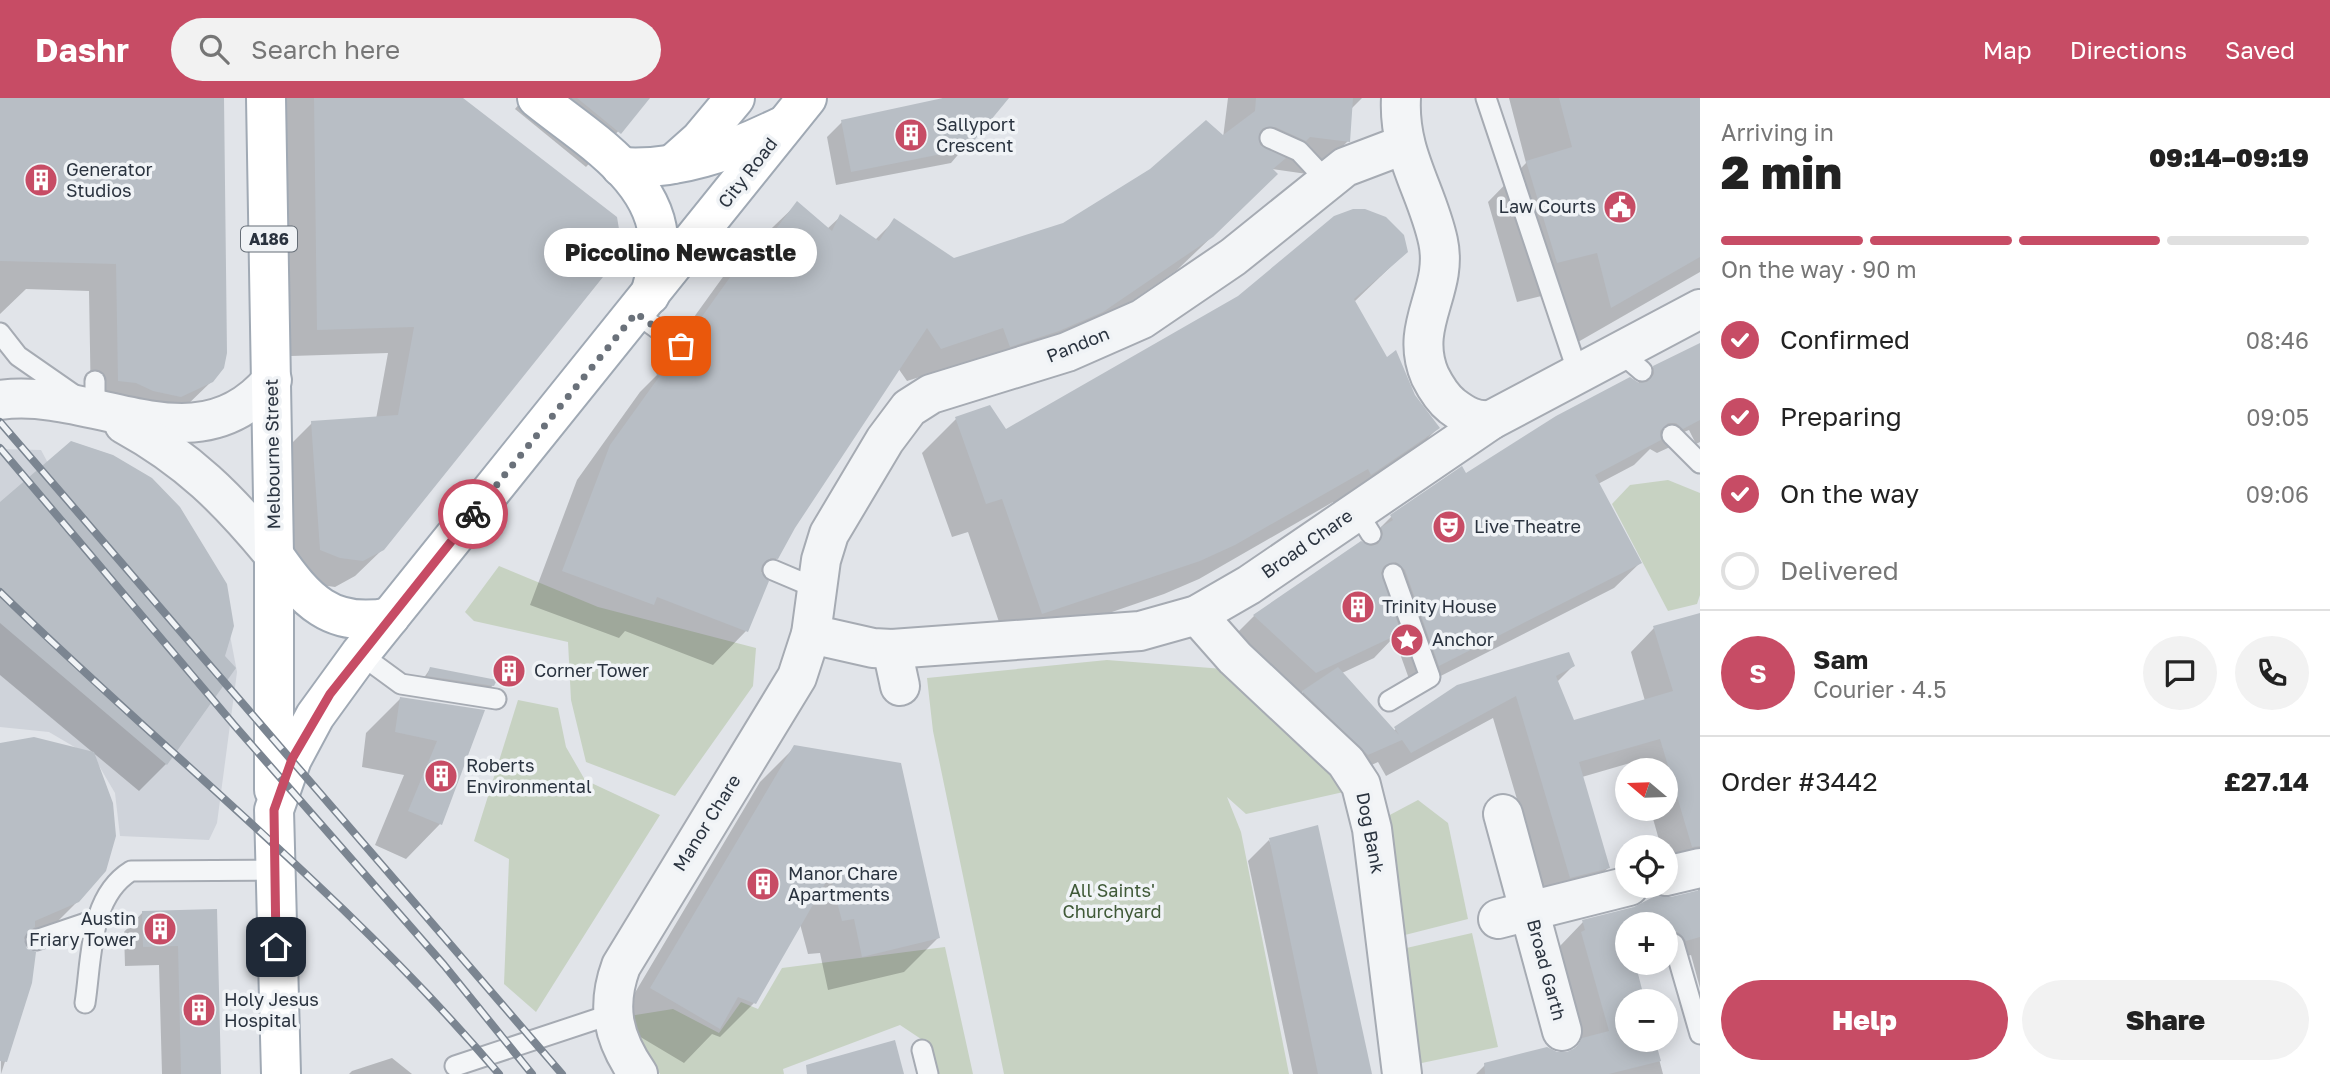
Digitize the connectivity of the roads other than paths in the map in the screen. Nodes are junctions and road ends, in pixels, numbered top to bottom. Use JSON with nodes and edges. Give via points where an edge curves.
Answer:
{"nodes":[{"id":1,"x":266,"y":98,"type":"edge"},
{"id":2,"x":537,"y":98,"type":"edge"},
{"id":3,"x":735,"y":98,"type":"edge"},
{"id":4,"x":1401,"y":98,"type":"edge"},
{"id":5,"x":1488,"y":98,"type":"edge"},
{"id":6,"x":797,"y":111,"type":"edge"},
{"id":7,"x":1270,"y":138,"type":"dead end"},
{"id":8,"x":1403,"y":145,"type":"junction"},
{"id":9,"x":673,"y":164,"type":"junction"},
{"id":10,"x":621,"y":167,"type":"junction"},
{"id":11,"x":1326,"y":181,"type":"junction"},
{"id":12,"x":643,"y":305,"type":"junction"},
{"id":13,"x":1700,"y":309,"type":"edge"},
{"id":14,"x":0,"y":333,"type":"edge"},
{"id":15,"x":681,"y":346,"type":"dead end"},
{"id":16,"x":1578,"y":373,"type":"junction"},
{"id":17,"x":272,"y":380,"type":"junction"},
{"id":18,"x":95,"y":395,"type":"junction"},
{"id":19,"x":0,"y":400,"type":"edge"},
{"id":20,"x":1491,"y":420,"type":"junction"},
{"id":21,"x":1672,"y":435,"type":"dead end"},
{"id":22,"x":1700,"y":463,"type":"edge"},
{"id":23,"x":274,"y":555,"type":"junction"},
{"id":24,"x":774,"y":570,"type":"dead end"},
{"id":25,"x":1393,"y":574,"type":"dead end"},
{"id":26,"x":818,"y":589,"type":"junction"},
{"id":27,"x":1197,"y":615,"type":"junction"},
{"id":28,"x":390,"y":617,"type":"junction"},
{"id":29,"x":811,"y":634,"type":"junction"},
{"id":30,"x":882,"y":649,"type":"junction"},
{"id":31,"x":360,"y":654,"type":"junction"},
{"id":32,"x":797,"y":677,"type":"junction"},
{"id":33,"x":900,"y":686,"type":"dead end"},
{"id":34,"x":496,"y":699,"type":"dead end"},
{"id":35,"x":1389,"y":701,"type":"dead end"},
{"id":36,"x":274,"y":810,"type":"junction"},
{"id":37,"x":1503,"y":814,"type":"dead end"},
{"id":38,"x":1700,"y":868,"type":"edge"},
{"id":39,"x":274,"y":870,"type":"junction"},
{"id":40,"x":1678,"y":876,"type":"edge"},
{"id":41,"x":1615,"y":894,"type":"edge"},
{"id":42,"x":1514,"y":915,"type":"junction"},
{"id":43,"x":98,"y":919,"type":"junction"},
{"id":44,"x":37,"y":940,"type":"dead end"},
{"id":45,"x":1678,"y":958,"type":"edge"},
{"id":46,"x":85,"y":1003,"type":"dead end"},
{"id":47,"x":612,"y":1014,"type":"junction"},
{"id":48,"x":1562,"y":1031,"type":"dead end"},
{"id":49,"x":1700,"y":1034,"type":"edge"},
{"id":50,"x":922,"y":1050,"type":"dead end"},
{"id":51,"x":455,"y":1066,"type":"dead end"},
{"id":52,"x":281,"y":1074,"type":"edge"},
{"id":53,"x":638,"y":1074,"type":"edge"},
{"id":54,"x":928,"y":1074,"type":"edge"},
{"id":55,"x":1402,"y":1074,"type":"edge"}],
"edges":[{"from":1,"to":17,"type":"main road","name":"Melbourne Street","number":"A186"},
{"from":2,"to":10,"type":"main road","number":"A186"},
{"from":3,"to":9,"type":"main road","via":[[701,140]]},
{"from":4,"to":8,"type":"street"},
{"from":5,"to":16,"type":"lane"},
{"from":6,"to":9,"type":"main road","number":"A186","via":[[721,153]]},
{"from":6,"to":12,"type":"main road","name":"City Road","number":"A186"},
{"from":7,"to":11,"type":"lane","via":[[1299,151]]},
{"from":8,"to":11,"type":"street","name":"Pandon","via":[[1345,167]]},
{"from":8,"to":20,"type":"street","via":[[1441,256],[1423,332],[1427,368],[1447,402],[1472,419]]},
{"from":9,"to":10,"type":"main road","number":"A186"},
{"from":10,"to":12,"type":"main road","number":"A186","via":[[649,201],[658,235],[656,269]]},
{"from":11,"to":26,"type":"street","name":"Pandon","via":[[1233,257],[1142,319],[1067,352],[931,394],[909,408],[829,534]]},
{"from":12,"to":15,"type":"lane"},
{"from":12,"to":28,"type":"main road","name":"City Road","number":"A186"},
{"from":13,"to":16,"type":"street","name":"Broad Chare","via":[[1631,362]]},
{"from":14,"to":18,"type":"lane","via":[[18,356]]},
{"from":16,"to":20,"type":"street","name":"Broad Chare"},
{"from":17,"to":18,"type":"street","via":[[243,407],[200,423],[166,424]]},
{"from":17,"to":23,"type":"main road","name":"Melbourne Street","number":"A186"},
{"from":18,"to":19,"type":"street","via":[[65,401]]},
{"from":18,"to":23,"type":"street","via":[[199,473]]},
{"from":20,"to":27,"type":"street","name":"Broad Chare","via":[[1363,522]]},
{"from":21,"to":22,"type":"lane"},
{"from":23,"to":28,"type":"main road","via":[[316,606],[349,618]]},
{"from":23,"to":36,"type":"main road","name":"Melbourne Street","number":"A186"},
{"from":24,"to":26,"type":"lane"},
{"from":25,"to":35,"type":"lane","via":[[1430,677]]},
{"from":26,"to":29,"type":"street","name":"Pandon"},
{"from":27,"to":30,"type":"street","name":"Broad Chare","via":[[1140,631]]},
{"from":27,"to":55,"type":"street","name":"Dog Bank","via":[[1235,659],[1354,771],[1372,829]]},
{"from":28,"to":31,"type":"main road","name":"City Road","number":"A186"},
{"from":29,"to":30,"type":"street","name":"Broad Chare"},
{"from":29,"to":32,"type":"street","name":"Manor Chare"},
{"from":30,"to":32,"type":"street","name":"Broad Chare"},
{"from":30,"to":33,"type":"street"},
{"from":31,"to":34,"type":"lane","via":[[401,684]]},
{"from":31,"to":36,"type":"main road","name":"City Road","number":"A186","via":[[315,716],[292,759]]},
{"from":32,"to":47,"type":"street","name":"Manor Chare","via":[[626,954],[612,994]]},
{"from":36,"to":39,"type":"main road","name":"City Road","number":"A186"},
{"from":37,"to":42,"type":"street","name":"Broad Garth"},
{"from":38,"to":40,"type":"street","name":"Broad Garth"},
{"from":39,"to":43,"type":"lane","via":[[131,870],[105,895]]},
{"from":39,"to":52,"type":"main road","name":"City Road","number":"A186"},
{"from":41,"to":42,"type":"street","name":"Broad Garth"},
{"from":42,"to":48,"type":"street","name":"Broad Garth"},
{"from":43,"to":44,"type":"lane"},
{"from":43,"to":46,"type":"lane"},
{"from":45,"to":49,"type":"lane"},
{"from":47,"to":51,"type":"lane"},
{"from":47,"to":53,"type":"street","via":[[620,1045]]},
{"from":50,"to":54,"type":"lane"}]}
